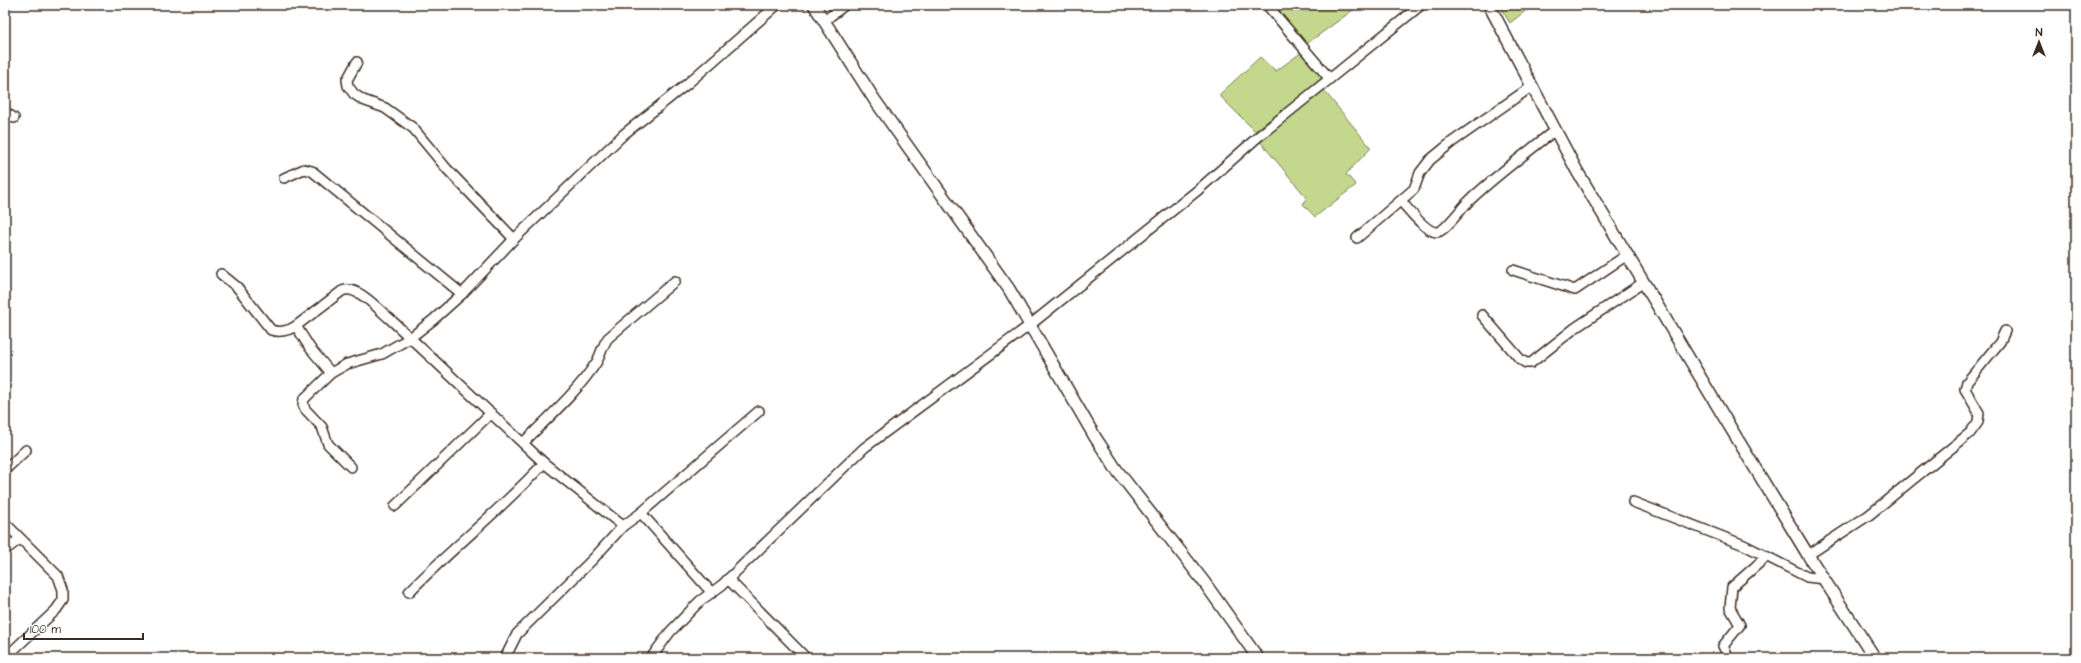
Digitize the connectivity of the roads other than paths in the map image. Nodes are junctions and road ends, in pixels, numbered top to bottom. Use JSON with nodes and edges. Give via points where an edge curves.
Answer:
{"nodes":[{"id":1,"x":777,"y":5,"type":"edge"},
{"id":2,"x":814,"y":5,"type":"edge"},
{"id":3,"x":845,"y":5,"type":"edge"},
{"id":4,"x":1267,"y":5,"type":"edge"},
{"id":5,"x":1421,"y":5,"type":"edge"},
{"id":6,"x":1489,"y":5,"type":"edge"},
{"id":7,"x":824,"y":21,"type":"junction"},
{"id":8,"x":357,"y":62,"type":"dead end"},
{"id":9,"x":1329,"y":78,"type":"junction"},
{"id":10,"x":1531,"y":87,"type":"junction"},
{"id":11,"x":5,"y":112,"type":"edge"},
{"id":12,"x":14,"y":118,"type":"dead end"},
{"id":13,"x":1555,"y":130,"type":"junction"},
{"id":14,"x":284,"y":178,"type":"dead end"},
{"id":15,"x":1401,"y":201,"type":"junction"},
{"id":16,"x":1357,"y":238,"type":"dead end"},
{"id":17,"x":514,"y":239,"type":"junction"},
{"id":18,"x":1627,"y":255,"type":"junction"},
{"id":19,"x":1513,"y":270,"type":"dead end"},
{"id":20,"x":221,"y":274,"type":"dead end"},
{"id":21,"x":675,"y":281,"type":"dead end"},
{"id":22,"x":1644,"y":282,"type":"junction"},
{"id":23,"x":462,"y":294,"type":"junction"},
{"id":24,"x":1482,"y":315,"type":"dead end"},
{"id":25,"x":1030,"y":325,"type":"junction"},
{"id":26,"x":296,"y":326,"type":"junction"},
{"id":27,"x":2005,"y":331,"type":"dead end"},
{"id":28,"x":410,"y":338,"type":"junction"},
{"id":29,"x":331,"y":373,"type":"junction"},
{"id":30,"x":759,"y":410,"type":"dead end"},
{"id":31,"x":491,"y":413,"type":"junction"},
{"id":32,"x":523,"y":443,"type":"junction"},
{"id":33,"x":26,"y":450,"type":"dead end"},
{"id":34,"x":544,"y":462,"type":"junction"},
{"id":35,"x":351,"y":467,"type":"dead end"},
{"id":36,"x":5,"y":470,"type":"edge"},
{"id":37,"x":1633,"y":502,"type":"dead end"},
{"id":38,"x":395,"y":506,"type":"dead end"},
{"id":39,"x":641,"y":513,"type":"junction"},
{"id":40,"x":5,"y":523,"type":"edge"},
{"id":41,"x":623,"y":526,"type":"junction"},
{"id":42,"x":20,"y":539,"type":"junction"},
{"id":43,"x":5,"y":550,"type":"edge"},
{"id":44,"x":1808,"y":555,"type":"junction"},
{"id":45,"x":1766,"y":557,"type":"junction"},
{"id":46,"x":728,"y":579,"type":"junction"},
{"id":47,"x":1824,"y":579,"type":"junction"},
{"id":48,"x":409,"y":592,"type":"dead end"},
{"id":49,"x":712,"y":593,"type":"junction"},
{"id":50,"x":1726,"y":652,"type":"dead end"},
{"id":51,"x":5,"y":658,"type":"edge"},
{"id":52,"x":505,"y":658,"type":"edge"},
{"id":53,"x":651,"y":658,"type":"edge"},
{"id":54,"x":806,"y":658,"type":"edge"},
{"id":55,"x":1258,"y":658,"type":"edge"},
{"id":56,"x":1875,"y":658,"type":"edge"}],
"edges":[{"from":1,"to":17,"type":"street","via":[[687,84],[624,134]]},
{"from":2,"to":7,"type":"street"},
{"from":3,"to":7,"type":"street"},
{"from":4,"to":9,"type":"street"},
{"from":5,"to":9,"type":"street"},
{"from":6,"to":10,"type":"street"},
{"from":7,"to":25,"type":"street","via":[[874,99],[988,258]]},
{"from":8,"to":17,"type":"street","via":[[347,80],[354,94],[385,108],[413,128],[447,169]]},
{"from":9,"to":25,"type":"street","via":[[1198,190]]},
{"from":10,"to":13,"type":"street"},
{"from":10,"to":15,"type":"street","via":[[1430,160],[1420,173],[1414,189]]},
{"from":11,"to":12,"type":"street"},
{"from":13,"to":15,"type":"street","via":[[1470,200],[1444,230],[1430,231]]},
{"from":13,"to":18,"type":"street"},
{"from":14,"to":23,"type":"street","via":[[304,169],[312,171]]},
{"from":15,"to":16,"type":"street"},
{"from":17,"to":23,"type":"street"},
{"from":18,"to":19,"type":"street","via":[[1575,290]]},
{"from":18,"to":22,"type":"street"},
{"from":20,"to":26,"type":"street","via":[[237,287],[271,330],[278,332]]},
{"from":21,"to":32,"type":"street","via":[[608,338],[597,362],[589,372]]},
{"from":22,"to":24,"type":"street","via":[[1575,328],[1531,363],[1520,359]]},
{"from":22,"to":44,"type":"street"},
{"from":23,"to":28,"type":"street"},
{"from":25,"to":46,"type":"street","via":[[864,448]]},
{"from":25,"to":55,"type":"street","via":[[1116,469],[1208,587]]},
{"from":26,"to":28,"type":"street","via":[[347,288],[366,298]]},
{"from":26,"to":29,"type":"street"},
{"from":27,"to":44,"type":"street","via":[[2000,342],[1967,382],[1965,389],[1979,413],[1978,422],[1970,433],[1869,515]]},
{"from":28,"to":29,"type":"street","via":[[382,354],[347,364]]},
{"from":28,"to":31,"type":"street"},
{"from":29,"to":35,"type":"street","via":[[304,399],[303,404],[322,427],[328,444]]},
{"from":30,"to":39,"type":"street"},
{"from":31,"to":32,"type":"street"},
{"from":31,"to":38,"type":"street"},
{"from":32,"to":34,"type":"street"},
{"from":33,"to":36,"type":"street"},
{"from":34,"to":41,"type":"street"},
{"from":34,"to":48,"type":"street","via":[[502,507],[438,562]]},
{"from":37,"to":45,"type":"street","via":[[1744,545]]},
{"from":39,"to":41,"type":"street"},
{"from":39,"to":49,"type":"street"},
{"from":40,"to":42,"type":"street"},
{"from":41,"to":52,"type":"street","via":[[517,634]]},
{"from":42,"to":43,"type":"street"},
{"from":42,"to":51,"type":"street","via":[[58,576],[63,590],[63,600],[56,610]]},
{"from":44,"to":47,"type":"street"},
{"from":45,"to":47,"type":"street","via":[[1807,577]]},
{"from":45,"to":50,"type":"street","via":[[1732,587],[1730,608],[1740,625],[1723,646]]},
{"from":46,"to":49,"type":"street"},
{"from":46,"to":54,"type":"street"},
{"from":47,"to":56,"type":"street"},
{"from":49,"to":53,"type":"street","via":[[670,632]]}]}
